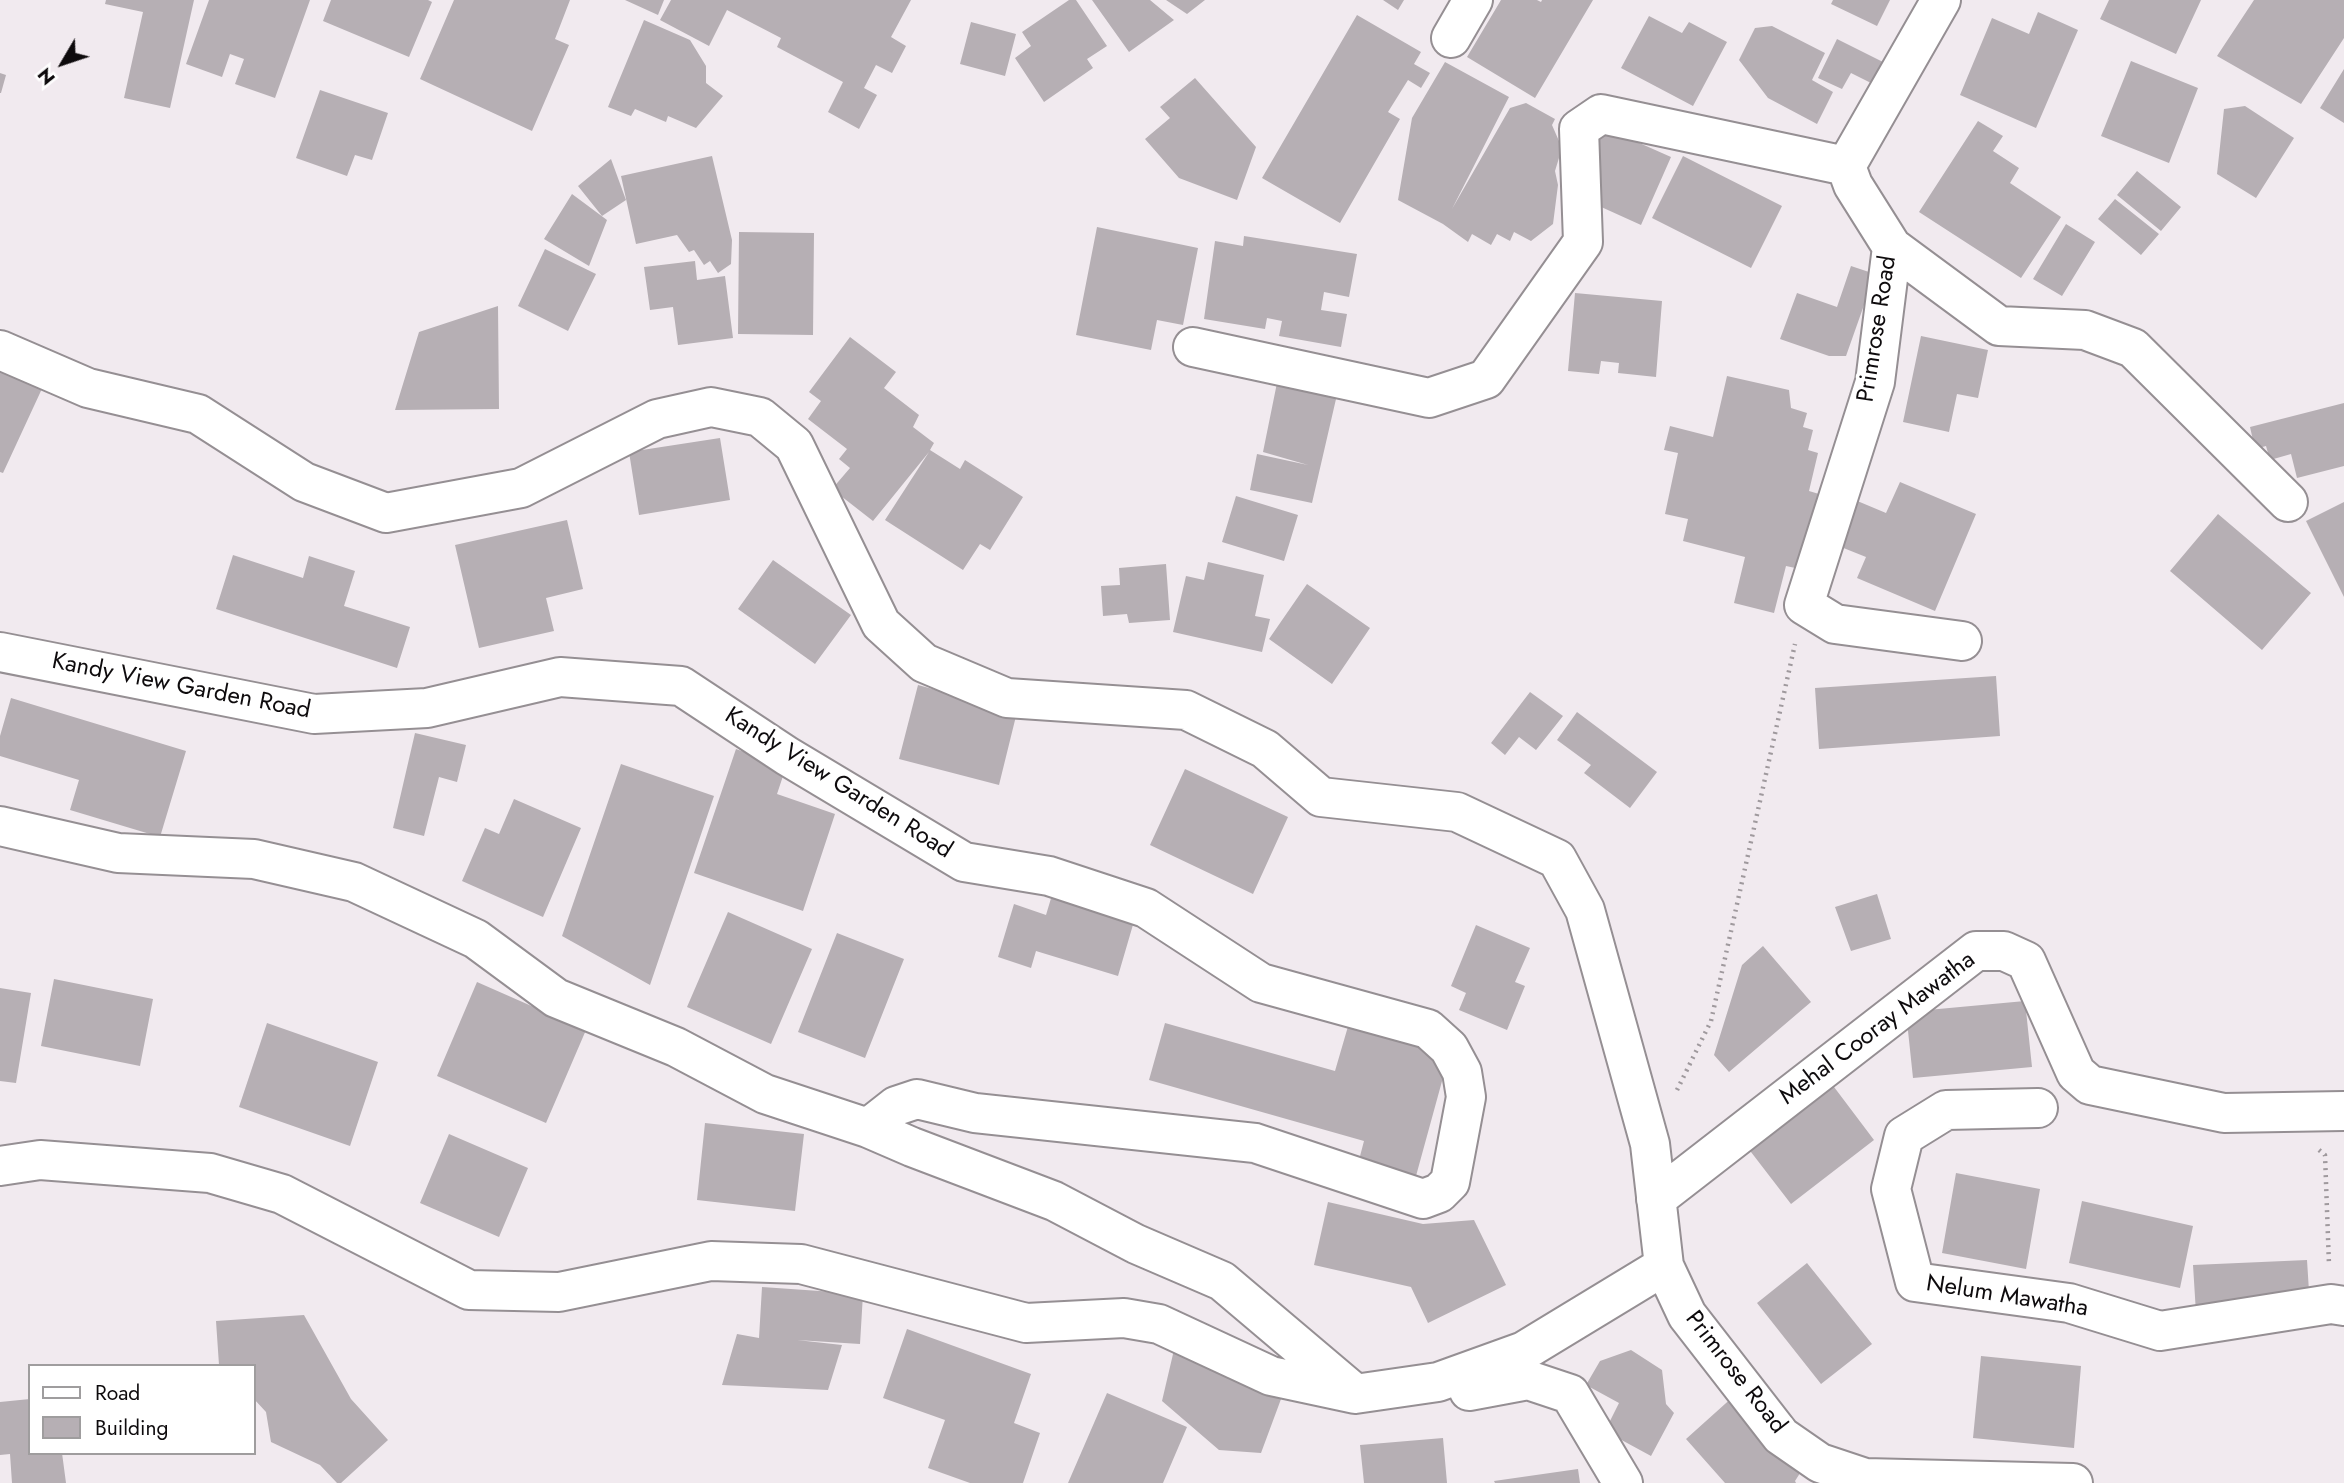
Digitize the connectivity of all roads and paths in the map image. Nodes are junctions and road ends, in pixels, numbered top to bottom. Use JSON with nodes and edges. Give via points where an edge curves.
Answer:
{"nodes":[{"id":1,"x":1473,"y":0,"type":"edge"},
{"id":2,"x":1941,"y":0,"type":"edge"},
{"id":3,"x":1451,"y":38,"type":"dead end"},
{"id":4,"x":1846,"y":166,"type":"junction"},
{"id":5,"x":1892,"y":247,"type":"junction"},
{"id":6,"x":1193,"y":347,"type":"dead end"},
{"id":7,"x":0,"y":350,"type":"edge"},
{"id":8,"x":2288,"y":502,"type":"dead end"},
{"id":9,"x":1804,"y":606,"type":"junction"},
{"id":10,"x":1962,"y":641,"type":"dead end"},
{"id":11,"x":0,"y":652,"type":"edge"},
{"id":12,"x":0,"y":826,"type":"edge"},
{"id":13,"x":2038,"y":1108,"type":"dead end"},
{"id":14,"x":2344,"y":1111,"type":"edge"},
{"id":15,"x":868,"y":1128,"type":"junction"},
{"id":16,"x":1650,"y":1144,"type":"junction"},
{"id":17,"x":2317,"y":1147,"type":"dead end"},
{"id":18,"x":0,"y":1166,"type":"edge"},
{"id":19,"x":1656,"y":1199,"type":"junction"},
{"id":20,"x":1664,"y":1266,"type":"junction"},
{"id":21,"x":2337,"y":1305,"type":"edge"},
{"id":22,"x":1355,"y":1394,"type":"junction"},
{"id":23,"x":1623,"y":1483,"type":"edge"},
{"id":24,"x":2073,"y":1483,"type":"edge"}],
"edges":[{"from":1,"to":3,"type":"street"},
{"from":2,"to":4,"type":"street"},
{"from":4,"to":5,"type":"street","name":"Primrose Road"},
{"from":4,"to":6,"type":"street","via":[[1601,114],[1579,128],[1583,242],[1486,379],[1429,398]]},
{"from":5,"to":8,"type":"street","via":[[1999,326],[2085,330],[2133,348]]},
{"from":5,"to":9,"type":"street","name":"Primrose Road","via":[[1875,382]]},
{"from":7,"to":16,"type":"street","name":"Primrose Road","via":[[88,388],[198,414],[304,482],[386,513],[521,488],[657,419],[711,407],[760,417],[794,446],[881,624],[924,663],[1007,698],[1186,710],[1265,749],[1321,797],[1457,812],[1557,859],[1586,910]]},
{"from":9,"to":10,"type":"street","via":[[1835,624]]},
{"from":9,"to":16,"type":"path","via":[[1711,1021]]},
{"from":11,"to":15,"type":"street","name":"Kandy View Garden Road","via":[[314,714],[427,708],[560,677],[681,686],[964,862],[1049,876],[1146,908],[1261,983],[1428,1028],[1449,1048],[1462,1072],[1466,1097],[1450,1182],[1423,1199],[1255,1143],[975,1112],[917,1099],[896,1106]]},
{"from":12,"to":15,"type":"street","via":[[118,853],[254,859],[354,882],[475,939],[556,998],[676,1047],[765,1094]]},
{"from":13,"to":21,"type":"street","name":"Nelum Mawatha","via":[[1946,1110],[1904,1136],[1891,1189],[1915,1282],[2068,1303],[2160,1331]]},
{"from":14,"to":19,"type":"street","name":"Mehal Cooray Mawatha","via":[[2224,1113],[2090,1085],[2076,1073],[2026,961],[2004,951],[1976,951]]},
{"from":15,"to":22,"type":"street","via":[[1054,1201],[1136,1244],[1222,1281]]},
{"from":16,"to":19,"type":"street","name":"Primrose Road"},
{"from":17,"to":21,"type":"path","via":[[2325,1155]]},
{"from":18,"to":22,"type":"street","via":[[40,1160],[210,1173],[282,1194],[469,1290],[559,1292],[711,1261],[801,1264],[1026,1323],[1124,1318],[1159,1324],[1271,1376]]},
{"from":19,"to":20,"type":"street","name":"Primrose Road"},
{"from":20,"to":22,"type":"street","via":[[1524,1352],[1438,1382]]},
{"from":20,"to":24,"type":"street","name":"Primrose Road","via":[[1687,1315],[1781,1436],[1821,1463],[1865,1478]]},
{"from":22,"to":23,"type":"street","via":[[1381,1408],[1528,1380],[1570,1394]]}]}
